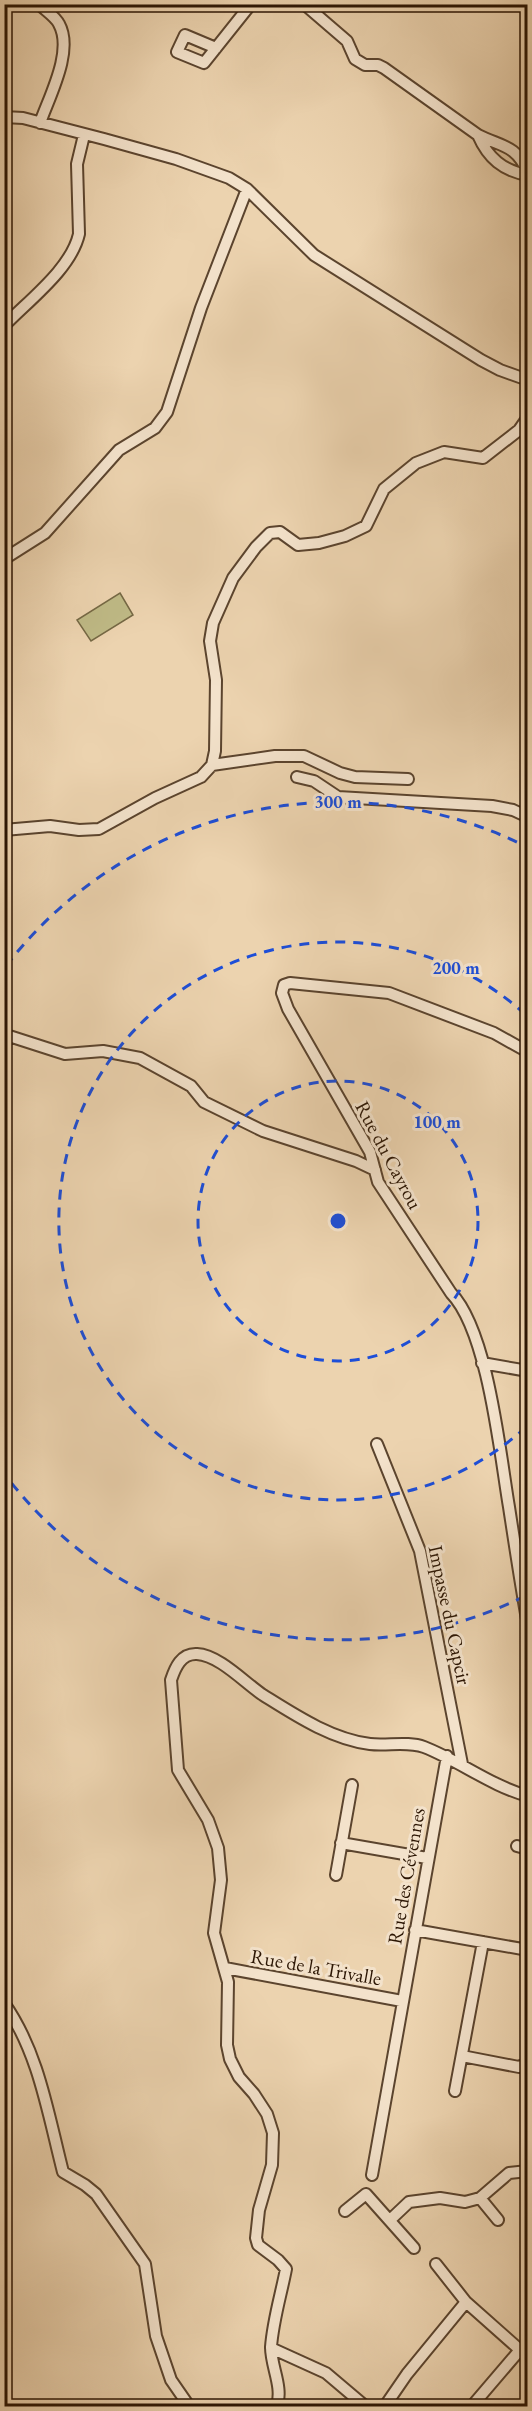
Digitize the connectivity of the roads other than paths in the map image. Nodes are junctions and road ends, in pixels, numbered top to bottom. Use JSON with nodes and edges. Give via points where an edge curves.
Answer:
{"nodes":[{"id":1,"x":39,"y":4,"type":"edge"},
{"id":2,"x":251,"y":4,"type":"edge"},
{"id":3,"x":304,"y":4,"type":"edge"},
{"id":4,"x":216,"y":48,"type":"dead end"},
{"id":5,"x":6,"y":115,"type":"edge"},
{"id":6,"x":40,"y":123,"type":"junction"},
{"id":7,"x":84,"y":135,"type":"junction"},
{"id":8,"x":478,"y":135,"type":"junction"},
{"id":9,"x":528,"y":173,"type":"edge"},
{"id":10,"x":247,"y":189,"type":"junction"},
{"id":11,"x":4,"y":326,"type":"edge"},
{"id":12,"x":528,"y":380,"type":"edge"},
{"id":13,"x":528,"y":417,"type":"edge"},
{"id":14,"x":4,"y":559,"type":"edge"},
{"id":15,"x":212,"y":765,"type":"junction"},
{"id":16,"x":297,"y":777,"type":"dead end"},
{"id":17,"x":408,"y":779,"type":"dead end"},
{"id":18,"x":528,"y":817,"type":"edge"},
{"id":19,"x":4,"y":830,"type":"edge"},
{"id":20,"x":4,"y":1021,"type":"edge"},
{"id":21,"x":5,"y":1038,"type":"edge"},
{"id":22,"x":528,"y":1052,"type":"edge"},
{"id":23,"x":375,"y":1170,"type":"junction"},
{"id":24,"x":482,"y":1363,"type":"junction"},
{"id":25,"x":528,"y":1371,"type":"edge"},
{"id":26,"x":376,"y":1444,"type":"dead end"},
{"id":27,"x":528,"y":1625,"type":"edge"},
{"id":28,"x":447,"y":1756,"type":"junction"},
{"id":29,"x":462,"y":1764,"type":"junction"},
{"id":30,"x":352,"y":1785,"type":"dead end"},
{"id":31,"x":528,"y":1796,"type":"edge"},
{"id":32,"x":341,"y":1843,"type":"junction"},
{"id":33,"x":428,"y":1858,"type":"junction"},
{"id":34,"x":336,"y":1875,"type":"dead end"},
{"id":35,"x":415,"y":1930,"type":"junction"},
{"id":36,"x":483,"y":1941,"type":"junction"},
{"id":37,"x":528,"y":1950,"type":"edge"},
{"id":38,"x":225,"y":1968,"type":"junction"},
{"id":39,"x":402,"y":2001,"type":"junction"},
{"id":40,"x":4,"y":2003,"type":"edge"},
{"id":41,"x":462,"y":2056,"type":"junction"},
{"id":42,"x":528,"y":2063,"type":"edge"},
{"id":43,"x":455,"y":2091,"type":"dead end"},
{"id":44,"x":528,"y":2171,"type":"edge"},
{"id":45,"x":372,"y":2175,"type":"dead end"},
{"id":46,"x":480,"y":2198,"type":"junction"},
{"id":47,"x":345,"y":2211,"type":"dead end"},
{"id":48,"x":390,"y":2220,"type":"junction"},
{"id":49,"x":498,"y":2220,"type":"dead end"},
{"id":50,"x":414,"y":2247,"type":"dead end"},
{"id":51,"x":436,"y":2264,"type":"dead end"},
{"id":52,"x":466,"y":2302,"type":"junction"},
{"id":53,"x":271,"y":2349,"type":"junction"},
{"id":54,"x":523,"y":2354,"type":"edge"},
{"id":55,"x":189,"y":2406,"type":"edge"},
{"id":56,"x":278,"y":2406,"type":"edge"},
{"id":57,"x":365,"y":2406,"type":"edge"},
{"id":58,"x":385,"y":2406,"type":"edge"},
{"id":59,"x":472,"y":2406,"type":"edge"}],
"edges":[{"from":1,"to":6,"type":"street","via":[[59,23],[64,39],[62,64]]},
{"from":2,"to":4,"type":"street"},
{"from":3,"to":8,"type":"street","via":[[347,41],[355,59],[384,68]]},
{"from":5,"to":6,"type":"street"},
{"from":6,"to":7,"type":"street"},
{"from":7,"to":10,"type":"street","via":[[176,159],[229,178]]},
{"from":7,"to":11,"type":"street","via":[[77,164],[77,245],[50,281]]},
{"from":8,"to":9,"type":"street","via":[[511,148]]},
{"from":8,"to":9,"type":"street","via":[[499,165],[513,172]]},
{"from":10,"to":12,"type":"street","via":[[314,255],[481,360]]},
{"from":10,"to":14,"type":"street","via":[[201,308],[167,412],[155,428],[120,450],[45,533]]},
{"from":13,"to":15,"type":"street","via":[[519,430],[483,458],[444,452],[416,463],[384,489],[366,526],[336,538],[298,545],[280,532],[270,533],[256,547],[233,578],[213,623],[210,641],[216,680],[216,751]]},
{"from":15,"to":17,"type":"street","via":[[304,756],[355,777]]},
{"from":15,"to":19,"type":"street","via":[[201,777],[99,829],[50,826]]},
{"from":16,"to":18,"type":"street","via":[[314,781],[338,797],[492,806]]},
{"from":20,"to":21,"type":"street"},
{"from":21,"to":23,"type":"street","via":[[65,1054],[103,1052],[140,1058],[191,1086],[204,1102],[262,1131]]},
{"from":22,"to":23,"type":"street","name":"Rue du Cayrou","via":[[494,1033],[390,993],[284,985],[282,993],[288,1009],[370,1152]]},
{"from":23,"to":24,"type":"street","name":"Rue du Cayrou","via":[[378,1182],[413,1237],[462,1305]]},
{"from":24,"to":25,"type":"street"},
{"from":24,"to":27,"type":"street","name":"Rue du Cayrou","via":[[502,1458]]},
{"from":26,"to":29,"type":"street","name":"Impasse du Capcir","via":[[420,1551]]},
{"from":28,"to":29,"type":"street"},
{"from":28,"to":33,"type":"street","name":"Rue des Cévennes"},
{"from":28,"to":38,"type":"street","via":[[421,1746],[369,1744],[340,1738],[262,1694],[204,1655],[191,1654],[181,1660],[171,1680],[178,1770],[208,1820],[218,1848],[221,1880],[214,1934]]},
{"from":29,"to":31,"type":"street"},
{"from":30,"to":32,"type":"street"},
{"from":32,"to":33,"type":"street"},
{"from":32,"to":34,"type":"street"},
{"from":33,"to":35,"type":"street","name":"Rue des Cévennes"},
{"from":35,"to":36,"type":"street"},
{"from":35,"to":39,"type":"street","name":"Rue des Cévennes"},
{"from":36,"to":37,"type":"street"},
{"from":36,"to":41,"type":"street"},
{"from":38,"to":39,"type":"street","name":"Rue de la Trivalle"},
{"from":38,"to":53,"type":"street","via":[[230,2059],[267,2114],[273,2133],[273,2158],[256,2238],[258,2245],[286,2269]]},
{"from":39,"to":45,"type":"street","name":"Rue des Cévennes"},
{"from":40,"to":55,"type":"street","via":[[33,2056],[63,2172],[96,2194],[145,2264],[156,2336],[171,2380]]},
{"from":41,"to":42,"type":"street","via":[[519,2067]]},
{"from":41,"to":43,"type":"street"},
{"from":44,"to":46,"type":"street","via":[[509,2173]]},
{"from":46,"to":48,"type":"street","via":[[465,2202],[440,2198],[409,2202]]},
{"from":46,"to":49,"type":"street"},
{"from":47,"to":48,"type":"street","via":[[366,2194]]},
{"from":48,"to":50,"type":"street"},
{"from":51,"to":52,"type":"street"},
{"from":52,"to":54,"type":"street"},
{"from":52,"to":58,"type":"street"},
{"from":53,"to":56,"type":"street"},
{"from":53,"to":57,"type":"street","via":[[326,2373]]},
{"from":54,"to":59,"type":"street"}]}
